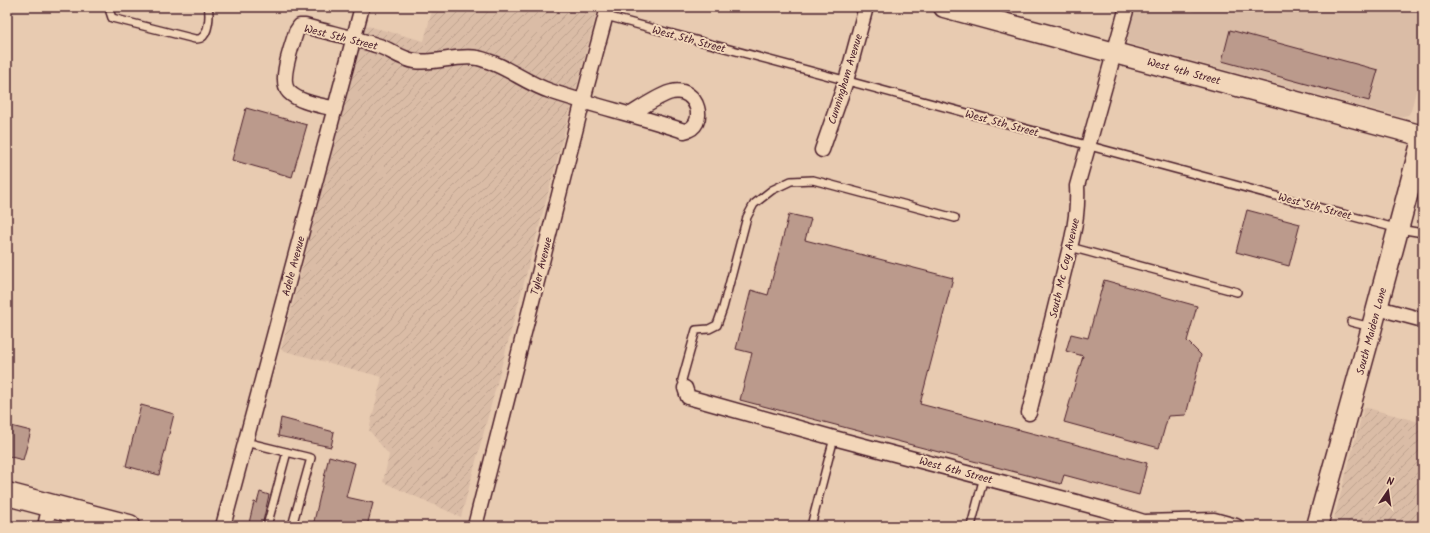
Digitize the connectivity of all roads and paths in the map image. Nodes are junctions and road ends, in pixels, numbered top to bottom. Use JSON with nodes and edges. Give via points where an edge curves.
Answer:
{"nodes":[{"id":1,"x":111,"y":7,"type":"edge"},
{"id":2,"x":208,"y":7,"type":"edge"},
{"id":3,"x":362,"y":7,"type":"edge"},
{"id":4,"x":866,"y":7,"type":"edge"},
{"id":5,"x":944,"y":7,"type":"edge"},
{"id":6,"x":1127,"y":7,"type":"edge"},
{"id":7,"x":607,"y":12,"type":"edge"},
{"id":8,"x":354,"y":39,"type":"junction"},
{"id":9,"x":1114,"y":52,"type":"junction"},
{"id":10,"x":846,"y":81,"type":"junction"},
{"id":11,"x":583,"y":100,"type":"junction"},
{"id":12,"x":335,"y":109,"type":"junction"},
{"id":13,"x":631,"y":114,"type":"dead end"},
{"id":14,"x":1423,"y":136,"type":"edge"},
{"id":15,"x":1088,"y":146,"type":"junction"},
{"id":16,"x":822,"y":150,"type":"dead end"},
{"id":17,"x":954,"y":218,"type":"dead end"},
{"id":18,"x":1398,"y":229,"type":"junction"},
{"id":19,"x":1423,"y":233,"type":"edge"},
{"id":20,"x":1070,"y":247,"type":"junction"},
{"id":21,"x":1237,"y":292,"type":"dead end"},
{"id":22,"x":1378,"y":308,"type":"junction"},
{"id":23,"x":1423,"y":320,"type":"edge"},
{"id":24,"x":1351,"y":322,"type":"dead end"},
{"id":25,"x":1372,"y":327,"type":"junction"},
{"id":26,"x":685,"y":388,"type":"joint"},
{"id":27,"x":1029,"y":413,"type":"dead end"},
{"id":28,"x":834,"y":438,"type":"junction"},
{"id":29,"x":246,"y":442,"type":"junction"},
{"id":30,"x":287,"y":452,"type":"junction"},
{"id":31,"x":984,"y":477,"type":"junction"},
{"id":32,"x":7,"y":494,"type":"edge"},
{"id":33,"x":50,"y":505,"type":"junction"},
{"id":34,"x":45,"y":526,"type":"edge"},
{"id":35,"x":129,"y":526,"type":"edge"},
{"id":36,"x":223,"y":526,"type":"edge"},
{"id":37,"x":267,"y":526,"type":"edge"},
{"id":38,"x":292,"y":526,"type":"edge"},
{"id":39,"x":475,"y":526,"type":"edge"},
{"id":40,"x":811,"y":526,"type":"edge"},
{"id":41,"x":971,"y":526,"type":"edge"},
{"id":42,"x":1236,"y":526,"type":"edge"},
{"id":43,"x":1317,"y":526,"type":"edge"}],
"edges":[{"from":1,"to":2,"type":"lane","via":[[112,18],[195,39],[204,36],[209,19]]},
{"from":3,"to":8,"type":"street","name":"Adele Avenue"},
{"from":4,"to":10,"type":"street","name":"Cunningham Avenue"},
{"from":5,"to":9,"type":"street","name":"West 4th Street"},
{"from":6,"to":9,"type":"street","name":"South Mc Coy Avenue"},
{"from":7,"to":10,"type":"lane","name":"West 5th Street"},
{"from":7,"to":11,"type":"street","name":"Tyler Avenue"},
{"from":8,"to":11,"type":"street","name":"West 5th Street","via":[[380,46],[404,59],[414,61],[441,61],[455,57],[477,58],[492,62],[548,90]]},
{"from":8,"to":12,"type":"street","name":"Adele Avenue"},
{"from":8,"to":12,"type":"street","name":"West 5th Street","via":[[305,26],[300,26],[296,32],[284,77],[286,88],[301,99]]},
{"from":9,"to":14,"type":"street","name":"West 4th Street"},
{"from":9,"to":15,"type":"street","name":"South Mc Coy Avenue"},
{"from":10,"to":15,"type":"lane","name":"West 5th Street"},
{"from":10,"to":16,"type":"street","name":"Cunningham Avenue"},
{"from":11,"to":13,"type":"street","name":"West 5th Street"},
{"from":11,"to":39,"type":"street","name":"Tyler Avenue"},
{"from":12,"to":29,"type":"street","name":"Adele Avenue"},
{"from":14,"to":18,"type":"street","name":"South Maiden Lane"},
{"from":15,"to":18,"type":"lane","name":"West 5th Street"},
{"from":15,"to":20,"type":"street","name":"South Mc Coy Avenue","via":[[1077,186],[1076,218]]},
{"from":17,"to":26,"type":"lane","via":[[813,180],[791,181],[772,190],[754,204],[747,218],[717,325],[709,329],[696,330],[682,380]]},
{"from":18,"to":19,"type":"lane","name":"West 5th Street"},
{"from":18,"to":22,"type":"street","name":"South Maiden Lane"},
{"from":20,"to":21,"type":"lane"},
{"from":20,"to":27,"type":"street","name":"South Mc Coy Avenue"},
{"from":22,"to":23,"type":"street"},
{"from":22,"to":25,"type":"street","name":"South Maiden Lane"},
{"from":24,"to":25,"type":"lane"},
{"from":25,"to":43,"type":"street","name":"South Maiden Lane"},
{"from":26,"to":28,"type":"street","name":"West 6th Street","via":[[688,397]]},
{"from":28,"to":31,"type":"street","name":"West 6th Street"},
{"from":28,"to":40,"type":"lane"},
{"from":29,"to":30,"type":"lane"},
{"from":29,"to":36,"type":"street","name":"Adele Avenue"},
{"from":30,"to":37,"type":"lane"},
{"from":30,"to":38,"type":"lane","via":[[311,458]]},
{"from":31,"to":41,"type":"lane"},
{"from":31,"to":42,"type":"street","name":"West 6th Street","via":[[1144,522],[1214,520]]},
{"from":32,"to":33,"type":"main road"},
{"from":33,"to":34,"type":"street"},
{"from":33,"to":35,"type":"main road"}]}
